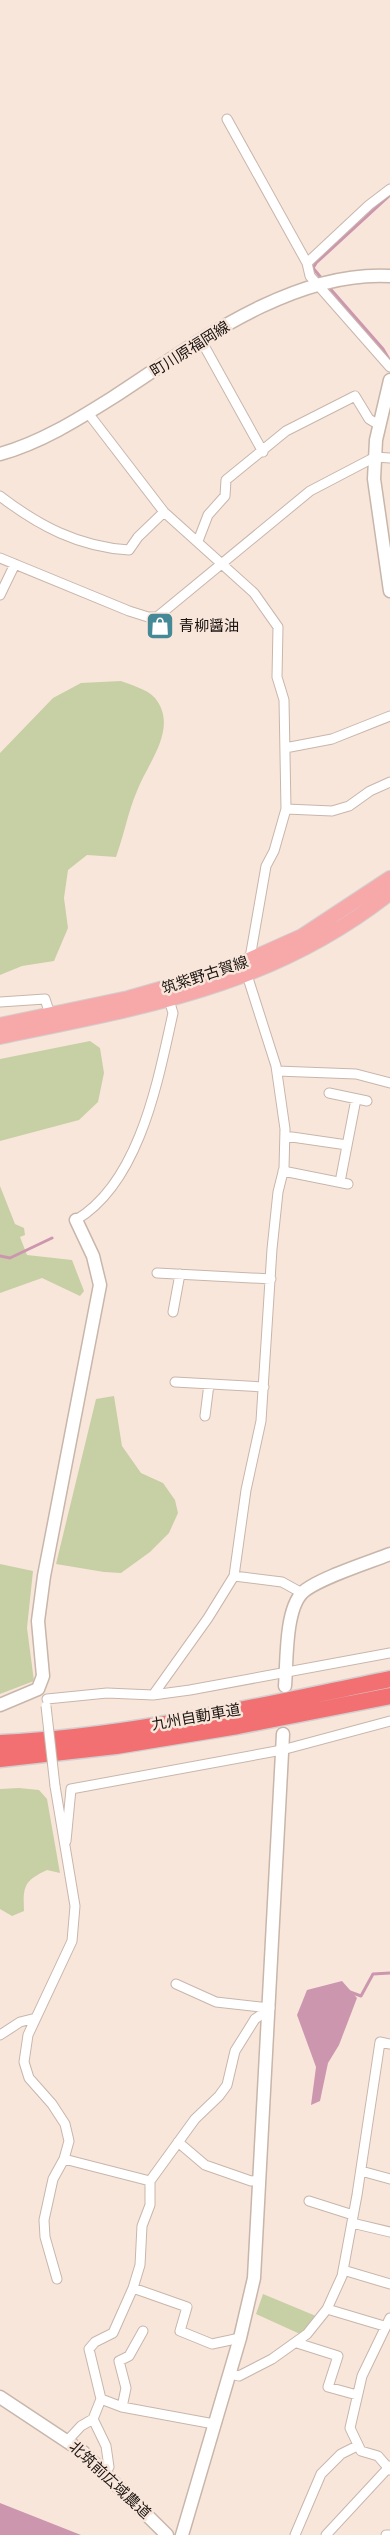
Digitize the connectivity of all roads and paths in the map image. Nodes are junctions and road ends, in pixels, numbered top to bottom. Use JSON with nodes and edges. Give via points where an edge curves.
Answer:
{"nodes":[{"id":1,"x":227,"y":119,"type":"dead end"},
{"id":2,"x":390,"y":189,"type":"edge"},
{"id":3,"x":307,"y":263,"type":"junction"},
{"id":4,"x":390,"y":276,"type":"edge"},
{"id":5,"x":319,"y":284,"type":"junction"},
{"id":6,"x":202,"y":342,"type":"junction"},
{"id":7,"x":390,"y":367,"type":"edge"},
{"id":8,"x":390,"y":380,"type":"edge"},
{"id":9,"x":88,"y":413,"type":"junction"},
{"id":10,"x":379,"y":425,"type":"junction"},
{"id":11,"x":263,"y":452,"type":"junction"},
{"id":12,"x":0,"y":454,"type":"edge"},
{"id":13,"x":375,"y":457,"type":"junction"},
{"id":14,"x":390,"y":458,"type":"edge"},
{"id":15,"x":0,"y":496,"type":"edge"},
{"id":16,"x":164,"y":512,"type":"junction"},
{"id":17,"x":198,"y":540,"type":"junction"},
{"id":18,"x":0,"y":558,"type":"edge"},
{"id":19,"x":15,"y":564,"type":"junction"},
{"id":20,"x":221,"y":564,"type":"junction"},
{"id":21,"x":390,"y":591,"type":"edge"},
{"id":22,"x":0,"y":595,"type":"edge"},
{"id":23,"x":390,"y":716,"type":"edge"},
{"id":24,"x":285,"y":748,"type":"junction"},
{"id":25,"x":390,"y":782,"type":"edge"},
{"id":26,"x":286,"y":809,"type":"junction"},
{"id":27,"x":390,"y":878,"type":"edge"},
{"id":28,"x":387,"y":897,"type":"edge"},
{"id":29,"x":248,"y":969,"type":"junction"},
{"id":30,"x":169,"y":1000,"type":"junction"},
{"id":31,"x":0,"y":1002,"type":"edge"},
{"id":32,"x":50,"y":1014,"type":"junction"},
{"id":33,"x":0,"y":1025,"type":"edge"},
{"id":34,"x":0,"y":1037,"type":"edge"},
{"id":35,"x":277,"y":1071,"type":"junction"},
{"id":36,"x":390,"y":1084,"type":"edge"},
{"id":37,"x":329,"y":1093,"type":"dead end"},
{"id":38,"x":356,"y":1099,"type":"junction"},
{"id":39,"x":368,"y":1101,"type":"dead end"},
{"id":40,"x":285,"y":1136,"type":"junction"},
{"id":41,"x":347,"y":1145,"type":"junction"},
{"id":42,"x":283,"y":1171,"type":"junction"},
{"id":43,"x":76,"y":1220,"type":"joint"},
{"id":44,"x":157,"y":1273,"type":"dead end"},
{"id":45,"x":180,"y":1274,"type":"junction"},
{"id":46,"x":271,"y":1279,"type":"junction"},
{"id":47,"x":173,"y":1312,"type":"dead end"},
{"id":48,"x":175,"y":1382,"type":"dead end"},
{"id":49,"x":209,"y":1384,"type":"junction"},
{"id":50,"x":264,"y":1387,"type":"junction"},
{"id":51,"x":205,"y":1416,"type":"dead end"},
{"id":52,"x":390,"y":1554,"type":"edge"},
{"id":53,"x":234,"y":1576,"type":"junction"},
{"id":54,"x":302,"y":1593,"type":"junction"},
{"id":55,"x":390,"y":1653,"type":"edge"},
{"id":56,"x":286,"y":1672,"type":"junction"},
{"id":57,"x":390,"y":1679,"type":"edge"},
{"id":58,"x":285,"y":1686,"type":"dead end"},
{"id":59,"x":153,"y":1695,"type":"junction"},
{"id":60,"x":390,"y":1696,"type":"edge"},
{"id":61,"x":44,"y":1698,"type":"junction"},
{"id":62,"x":0,"y":1705,"type":"edge"},
{"id":63,"x":390,"y":1721,"type":"edge"},
{"id":64,"x":283,"y":1734,"type":"dead end"},
{"id":65,"x":0,"y":1743,"type":"edge"},
{"id":66,"x":282,"y":1750,"type":"junction"},
{"id":67,"x":0,"y":1759,"type":"edge"},
{"id":68,"x":65,"y":1854,"type":"junction"},
{"id":69,"x":176,"y":1984,"type":"dead end"},
{"id":70,"x":270,"y":2008,"type":"junction"},
{"id":71,"x":36,"y":2018,"type":"junction"},
{"id":72,"x":0,"y":2035,"type":"edge"},
{"id":73,"x":390,"y":2044,"type":"edge"},
{"id":74,"x":178,"y":2142,"type":"junction"},
{"id":75,"x":64,"y":2159,"type":"junction"},
{"id":76,"x":361,"y":2171,"type":"junction"},
{"id":77,"x":390,"y":2179,"type":"edge"},
{"id":78,"x":260,"y":2180,"type":"junction"},
{"id":79,"x":150,"y":2181,"type":"junction"},
{"id":80,"x":309,"y":2201,"type":"dead end"},
{"id":81,"x":353,"y":2219,"type":"junction"},
{"id":82,"x":390,"y":2232,"type":"edge"},
{"id":83,"x":343,"y":2270,"type":"junction"},
{"id":84,"x":57,"y":2279,"type":"dead end"},
{"id":85,"x":390,"y":2284,"type":"edge"},
{"id":86,"x":133,"y":2288,"type":"junction"},
{"id":87,"x":327,"y":2310,"type":"junction"},
{"id":88,"x":387,"y":2322,"type":"edge"},
{"id":89,"x":143,"y":2332,"type":"dead end"},
{"id":90,"x":240,"y":2338,"type":"junction"},
{"id":91,"x":297,"y":2343,"type":"junction"},
{"id":92,"x":230,"y":2374,"type":"junction"},
{"id":93,"x":357,"y":2395,"type":"junction"},
{"id":94,"x":0,"y":2397,"type":"edge"},
{"id":95,"x":101,"y":2399,"type":"junction"},
{"id":96,"x":122,"y":2407,"type":"junction"},
{"id":97,"x":93,"y":2419,"type":"junction"},
{"id":98,"x":214,"y":2424,"type":"junction"},
{"id":99,"x":68,"y":2440,"type":"junction"},
{"id":100,"x":357,"y":2446,"type":"junction"},
{"id":101,"x":390,"y":2468,"type":"edge"},
{"id":102,"x":104,"y":2472,"type":"junction"},
{"id":103,"x":167,"y":2535,"type":"edge"},
{"id":104,"x":182,"y":2535,"type":"edge"},
{"id":105,"x":295,"y":2535,"type":"edge"},
{"id":106,"x":326,"y":2535,"type":"edge"}],
"edges":[{"from":1,"to":3,"type":"street"},
{"from":2,"to":3,"type":"street"},
{"from":3,"to":5,"type":"street","via":[[310,276]]},
{"from":4,"to":5,"type":"street","name":"町川原福岡線","via":[[358,276]]},
{"from":5,"to":6,"type":"street","name":"町川原福岡線","via":[[278,298]]},
{"from":5,"to":7,"type":"street"},
{"from":6,"to":9,"type":"street","name":"町川原福岡線"},
{"from":6,"to":11,"type":"street"},
{"from":8,"to":10,"type":"street"},
{"from":9,"to":12,"type":"street","name":"町川原福岡線","via":[[44,438]]},
{"from":9,"to":16,"type":"street"},
{"from":10,"to":11,"type":"street","via":[[368,420],[355,396],[286,432]]},
{"from":10,"to":13,"type":"street"},
{"from":11,"to":17,"type":"street","via":[[226,480],[225,496],[208,515]]},
{"from":13,"to":14,"type":"street"},
{"from":13,"to":20,"type":"street","via":[[310,491]]},
{"from":13,"to":21,"type":"street","via":[[376,502]]},
{"from":15,"to":16,"type":"street","via":[[47,529],[118,550],[129,550]]},
{"from":16,"to":17,"type":"street"},
{"from":17,"to":20,"type":"street","via":[[199,545]]},
{"from":18,"to":19,"type":"street"},
{"from":19,"to":20,"type":"street","via":[[148,617],[157,617]]},
{"from":19,"to":22,"type":"street"},
{"from":20,"to":24,"type":"street","via":[[254,593],[278,627],[277,677],[284,700]]},
{"from":23,"to":24,"type":"street","via":[[332,739]]},
{"from":24,"to":26,"type":"street"},
{"from":25,"to":26,"type":"street","via":[[332,812]]},
{"from":26,"to":29,"type":"street","via":[[274,851],[266,866]]},
{"from":27,"to":29,"type":"main road","name":"筑紫野古賀線"},
{"from":28,"to":29,"type":"main road","name":"筑紫野古賀線","via":[[332,933]]},
{"from":29,"to":30,"type":"main road","name":"筑紫野古賀線"},
{"from":29,"to":32,"type":"main road","name":"筑紫野古賀線"},
{"from":29,"to":35,"type":"street"},
{"from":30,"to":34,"type":"main road","name":"筑紫野古賀線"},
{"from":30,"to":43,"type":"street","via":[[173,1013],[148,1116],[116,1179],[91,1210]]},
{"from":31,"to":32,"type":"street","via":[[45,999]]},
{"from":32,"to":33,"type":"main road","name":"筑紫野古賀線"},
{"from":35,"to":36,"type":"street","via":[[356,1074]]},
{"from":35,"to":40,"type":"street"},
{"from":37,"to":38,"type":"street"},
{"from":38,"to":39,"type":"street"},
{"from":38,"to":41,"type":"street"},
{"from":40,"to":41,"type":"street"},
{"from":40,"to":42,"type":"street"},
{"from":41,"to":42,"type":"street","via":[[344,1183]]},
{"from":42,"to":46,"type":"street","via":[[278,1192]]},
{"from":43,"to":61,"type":"street","via":[[93,1256],[100,1285],[44,1576],[38,1621]]},
{"from":44,"to":45,"type":"street"},
{"from":45,"to":46,"type":"street"},
{"from":45,"to":47,"type":"street"},
{"from":46,"to":50,"type":"street"},
{"from":48,"to":49,"type":"street"},
{"from":49,"to":50,"type":"street"},
{"from":49,"to":51,"type":"street"},
{"from":50,"to":53,"type":"street","via":[[261,1422],[246,1490]]},
{"from":52,"to":54,"type":"street","via":[[318,1583]]},
{"from":53,"to":54,"type":"street","via":[[282,1582]]},
{"from":53,"to":59,"type":"street"},
{"from":54,"to":56,"type":"street","via":[[290,1623]]},
{"from":55,"to":56,"type":"street"},
{"from":56,"to":58,"type":"street"},
{"from":56,"to":59,"type":"street"},
{"from":57,"to":65,"type":"highway","name":"九州自動車道","via":[[106,1732]]},
{"from":59,"to":61,"type":"street","via":[[107,1693]]},
{"from":60,"to":67,"type":"highway","name":"九州自動車道","via":[[116,1746]]},
{"from":61,"to":62,"type":"street"},
{"from":61,"to":68,"type":"street","bridge":true},
{"from":63,"to":66,"type":"street"},
{"from":64,"to":66,"type":"street"},
{"from":66,"to":68,"type":"street","via":[[71,1789]]},
{"from":66,"to":70,"type":"street"},
{"from":68,"to":71,"type":"street","via":[[75,1906],[72,1941]]},
{"from":69,"to":70,"type":"street","via":[[216,2002]]},
{"from":70,"to":74,"type":"street","via":[[255,2019],[236,2051],[228,2084],[194,2119]]},
{"from":70,"to":78,"type":"street"},
{"from":71,"to":72,"type":"street","via":[[20,2022]]},
{"from":71,"to":75,"type":"street","via":[[25,2048],[26,2070],[65,2124],[68,2142]]},
{"from":73,"to":76,"type":"street","via":[[380,2042]]},
{"from":74,"to":78,"type":"street","via":[[205,2165],[251,2181]]},
{"from":74,"to":79,"type":"street"},
{"from":75,"to":79,"type":"street"},
{"from":75,"to":84,"type":"street","via":[[53,2179],[44,2220],[45,2237]]},
{"from":76,"to":77,"type":"street"},
{"from":76,"to":81,"type":"street"},
{"from":78,"to":90,"type":"street","via":[[254,2278]]},
{"from":79,"to":86,"type":"street","via":[[150,2205],[142,2226],[140,2266]]},
{"from":80,"to":81,"type":"street"},
{"from":81,"to":82,"type":"street"},
{"from":81,"to":83,"type":"street"},
{"from":83,"to":85,"type":"street"},
{"from":83,"to":87,"type":"street"},
{"from":86,"to":90,"type":"street","via":[[187,2307],[180,2331],[212,2344]]},
{"from":86,"to":95,"type":"street","via":[[113,2333],[89,2349]]},
{"from":87,"to":88,"type":"street"},
{"from":87,"to":91,"type":"street"},
{"from":88,"to":93,"type":"street","via":[[362,2376]]},
{"from":89,"to":96,"type":"street","via":[[130,2356],[119,2361],[126,2388]]},
{"from":90,"to":92,"type":"street"},
{"from":91,"to":92,"type":"street","via":[[239,2376]]},
{"from":91,"to":93,"type":"street","via":[[338,2356],[328,2387]]},
{"from":92,"to":98,"type":"street"},
{"from":93,"to":100,"type":"street","via":[[350,2428]]},
{"from":94,"to":99,"type":"street","name":"北筑前広域農道"},
{"from":95,"to":96,"type":"street"},
{"from":95,"to":97,"type":"street"},
{"from":96,"to":98,"type":"street"},
{"from":97,"to":99,"type":"street"},
{"from":97,"to":102,"type":"street","via":[[109,2459],[109,2467]]},
{"from":98,"to":104,"type":"street"},
{"from":99,"to":102,"type":"street","name":"北筑前広域農道"},
{"from":100,"to":101,"type":"street","via":[[361,2451],[378,2456]]},
{"from":100,"to":105,"type":"street","via":[[341,2454],[320,2474]]},
{"from":101,"to":106,"type":"street"},
{"from":102,"to":103,"type":"street","name":"北筑前広域農道"}]}
